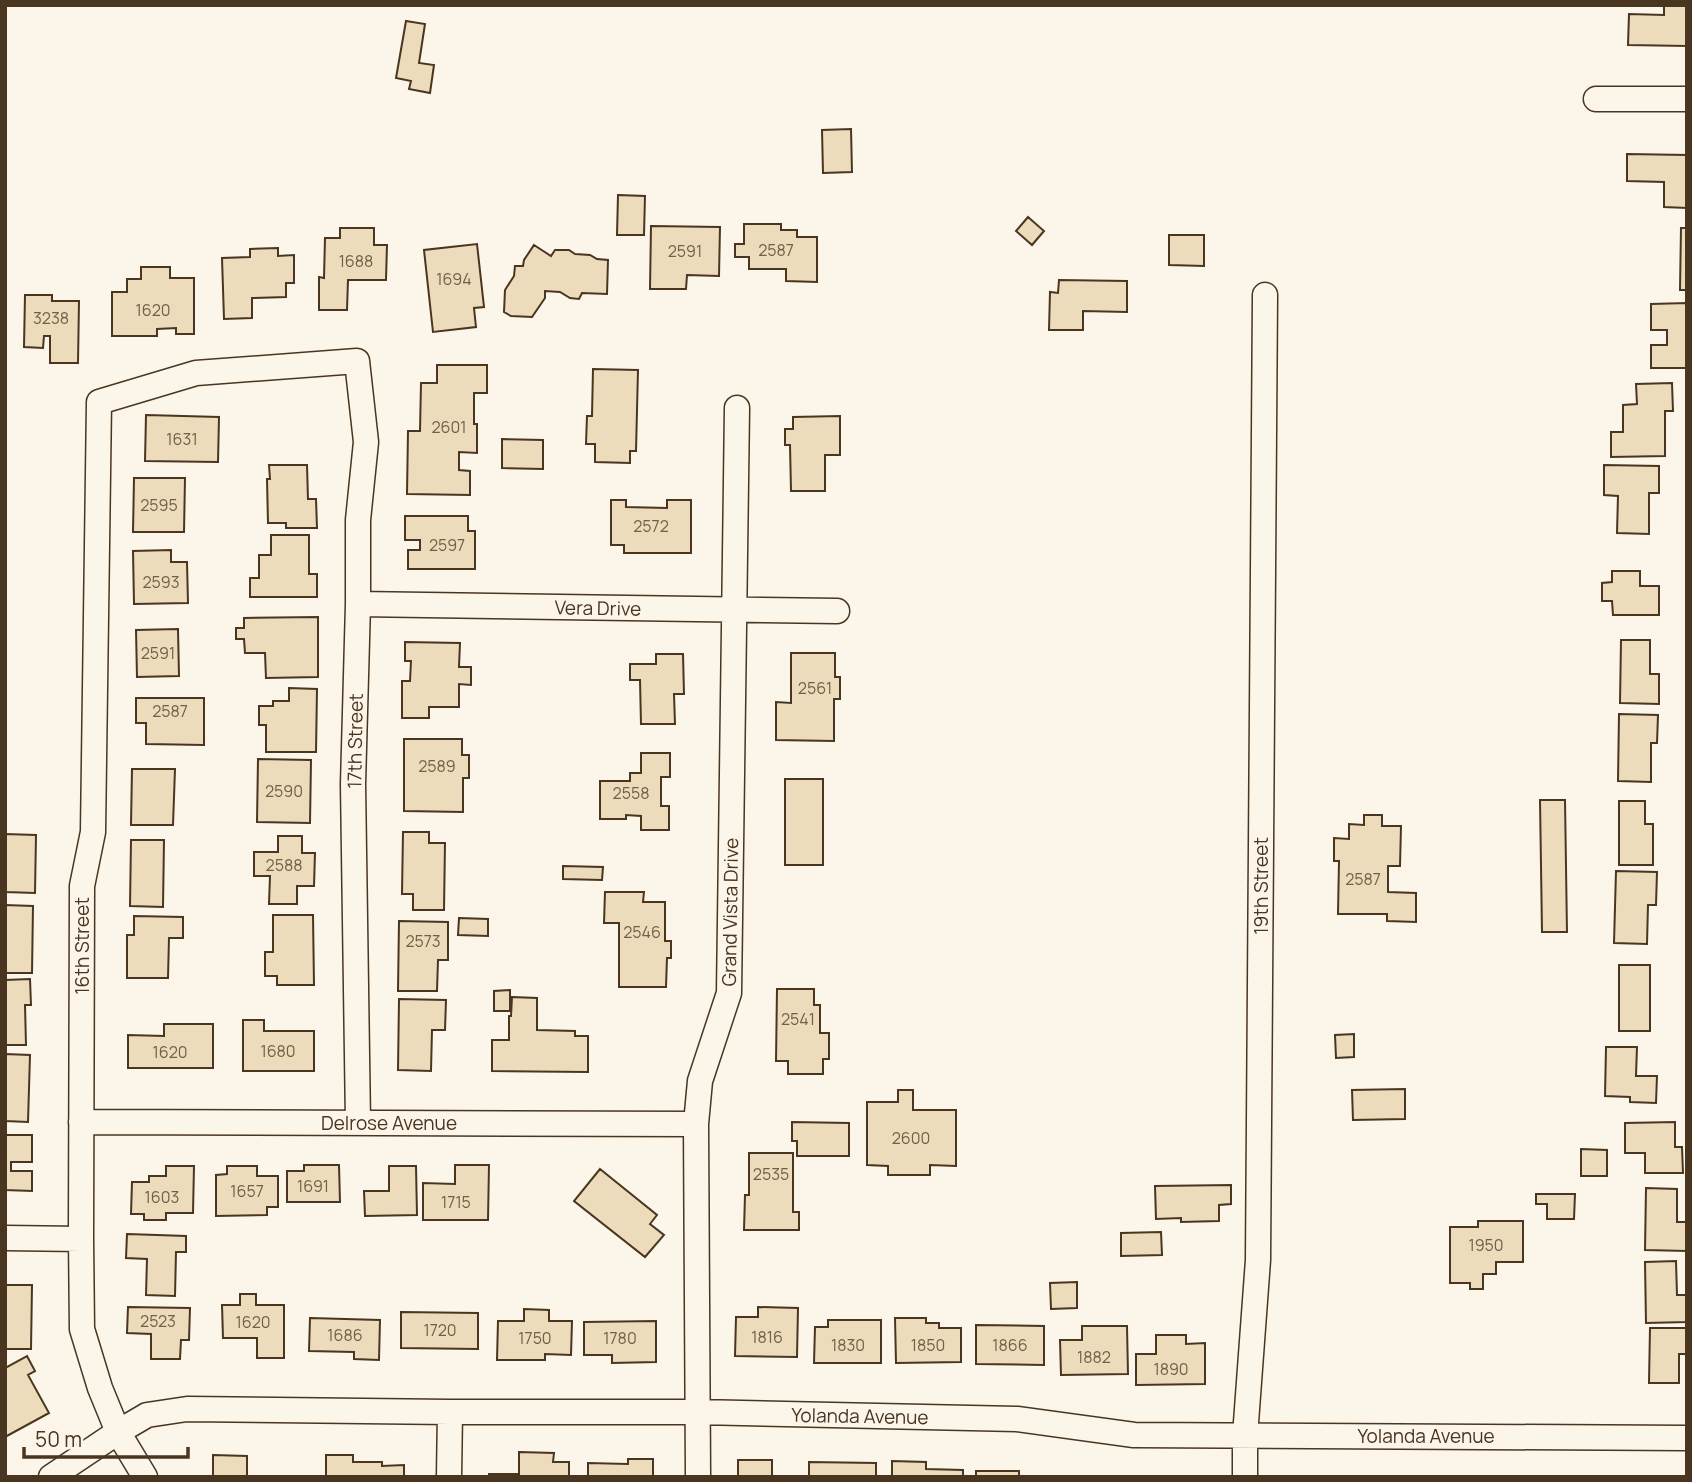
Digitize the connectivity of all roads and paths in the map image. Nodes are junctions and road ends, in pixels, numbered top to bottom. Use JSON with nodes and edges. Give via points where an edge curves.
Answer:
{"nodes":[{"id":1,"x":1596,"y":99,"type":"dead end"},
{"id":2,"x":1687,"y":99,"type":"edge"},
{"id":3,"x":1265,"y":295,"type":"dead end"},
{"id":4,"x":99,"y":402,"type":"joint"},
{"id":5,"x":737,"y":408,"type":"dead end"},
{"id":6,"x":358,"y":604,"type":"junction"},
{"id":7,"x":735,"y":610,"type":"junction"},
{"id":8,"x":837,"y":611,"type":"dead end"},
{"id":9,"x":81,"y":1122,"type":"junction"},
{"id":10,"x":358,"y":1123,"type":"junction"},
{"id":11,"x":696,"y":1124,"type":"junction"},
{"id":12,"x":5,"y":1238,"type":"edge"},
{"id":13,"x":80,"y":1239,"type":"junction"},
{"id":14,"x":450,"y":1412,"type":"junction"},
{"id":15,"x":698,"y":1412,"type":"junction"},
{"id":16,"x":118,"y":1432,"type":"junction"},
{"id":17,"x":1245,"y":1436,"type":"junction"},
{"id":18,"x":1687,"y":1438,"type":"edge"},
{"id":19,"x":51,"y":1477,"type":"edge"},
{"id":20,"x":145,"y":1477,"type":"edge"},
{"id":21,"x":449,"y":1477,"type":"edge"},
{"id":22,"x":698,"y":1477,"type":"edge"},
{"id":23,"x":1245,"y":1477,"type":"edge"}],
"edges":[{"from":1,"to":2,"type":"street"},
{"from":3,"to":17,"type":"street","name":"19th Street","via":[[1258,1260]]},
{"from":4,"to":6,"type":"street","name":"17th Street","via":[[195,373],[357,360],[366,442],[358,520]]},
{"from":4,"to":9,"type":"street","name":"16th Street","via":[[93,832],[82,886]]},
{"from":5,"to":7,"type":"street","name":"Grand Vista Drive"},
{"from":6,"to":7,"type":"street","name":"Vera Drive"},
{"from":6,"to":10,"type":"street","name":"17th Street","via":[[353,783]]},
{"from":7,"to":8,"type":"street","name":"Vera Drive"},
{"from":7,"to":11,"type":"street","name":"Grand Vista Drive","via":[[729,993],[700,1081]]},
{"from":9,"to":10,"type":"street","name":"Delrose Avenue"},
{"from":9,"to":13,"type":"street","name":"16th Street"},
{"from":10,"to":11,"type":"street","name":"Delrose Avenue"},
{"from":11,"to":15,"type":"street","name":"Grand Vista Drive"},
{"from":12,"to":13,"type":"street"},
{"from":13,"to":16,"type":"street","name":"16th Street","via":[[82,1329]]},
{"from":14,"to":15,"type":"street","name":"Yolanda Avenue"},
{"from":14,"to":16,"type":"street","name":"Yolanda Avenue","via":[[187,1409],[147,1415]]},
{"from":14,"to":21,"type":"street"},
{"from":15,"to":17,"type":"street","name":"Yolanda Avenue","via":[[1017,1419],[1135,1434]]},
{"from":15,"to":22,"type":"street","name":"Grand Vista Drive"},
{"from":16,"to":19,"type":"street","name":"Yolanda Avenue"},
{"from":16,"to":20,"type":"street","name":"16th Street"},
{"from":17,"to":18,"type":"street","name":"Yolanda Avenue"},
{"from":17,"to":23,"type":"street","name":"19th Street"}]}
